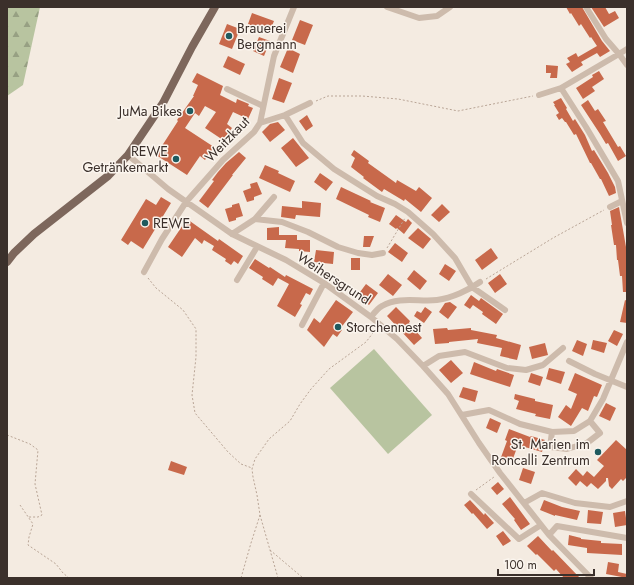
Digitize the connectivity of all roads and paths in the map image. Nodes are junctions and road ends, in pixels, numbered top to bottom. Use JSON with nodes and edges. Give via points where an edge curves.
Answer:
{"nodes":[{"id":1,"x":215,"y":7,"type":"edge"},
{"id":2,"x":294,"y":7,"type":"edge"},
{"id":3,"x":387,"y":7,"type":"edge"},
{"id":4,"x":450,"y":7,"type":"edge"},
{"id":5,"x":586,"y":7,"type":"edge"},
{"id":6,"x":627,"y":49,"type":"edge"},
{"id":7,"x":619,"y":54,"type":"junction"},
{"id":8,"x":627,"y":65,"type":"edge"},
{"id":9,"x":562,"y":88,"type":"junction"},
{"id":10,"x":227,"y":89,"type":"dead end"},
{"id":11,"x":539,"y":95,"type":"joint"},
{"id":12,"x":310,"y":103,"type":"joint"},
{"id":13,"x":263,"y":106,"type":"junction"},
{"id":14,"x":285,"y":115,"type":"junction"},
{"id":15,"x":260,"y":123,"type":"junction"},
{"id":16,"x":128,"y":154,"type":"junction"},
{"id":17,"x":274,"y":197,"type":"dead end"},
{"id":18,"x":622,"y":201,"type":"junction"},
{"id":19,"x":186,"y":202,"type":"junction"},
{"id":20,"x":610,"y":207,"type":"joint"},
{"id":21,"x":408,"y":212,"type":"junction"},
{"id":22,"x":255,"y":219,"type":"junction"},
{"id":23,"x":627,"y":223,"type":"edge"},
{"id":24,"x":232,"y":234,"type":"junction"},
{"id":25,"x":257,"y":247,"type":"junction"},
{"id":26,"x":383,"y":253,"type":"joint"},
{"id":27,"x":7,"y":262,"type":"edge"},
{"id":28,"x":144,"y":272,"type":"joint"},
{"id":29,"x":236,"y":280,"type":"dead end"},
{"id":30,"x":480,"y":282,"type":"joint"},
{"id":31,"x":324,"y":283,"type":"junction"},
{"id":32,"x":472,"y":288,"type":"junction"},
{"id":33,"x":505,"y":310,"type":"dead end"},
{"id":34,"x":371,"y":317,"type":"junction"},
{"id":35,"x":380,"y":324,"type":"junction"},
{"id":36,"x":302,"y":325,"type":"dead end"},
{"id":37,"x":627,"y":342,"type":"edge"},
{"id":38,"x":563,"y":348,"type":"dead end"},
{"id":39,"x":569,"y":361,"type":"dead end"},
{"id":40,"x":423,"y":366,"type":"junction"},
{"id":41,"x":610,"y":380,"type":"junction"},
{"id":42,"x":627,"y":387,"type":"edge"},
{"id":43,"x":462,"y":415,"type":"junction"},
{"id":44,"x":590,"y":421,"type":"junction"},
{"id":45,"x":552,"y":432,"type":"junction"},
{"id":46,"x":7,"y":435,"type":"edge"},
{"id":47,"x":252,"y":469,"type":"junction"},
{"id":48,"x":500,"y":473,"type":"junction"},
{"id":49,"x":471,"y":494,"type":"joint"},
{"id":50,"x":627,"y":501,"type":"edge"},
{"id":51,"x":524,"y":503,"type":"junction"},
{"id":52,"x":20,"y":505,"type":"dead end"},
{"id":53,"x":260,"y":515,"type":"junction"},
{"id":54,"x":28,"y":517,"type":"junction"},
{"id":55,"x":541,"y":525,"type":"junction"},
{"id":56,"x":549,"y":535,"type":"junction"},
{"id":57,"x":627,"y":538,"type":"edge"},
{"id":58,"x":270,"y":550,"type":"junction"},
{"id":59,"x":69,"y":578,"type":"edge"},
{"id":60,"x":241,"y":578,"type":"edge"},
{"id":61,"x":278,"y":578,"type":"edge"},
{"id":62,"x":304,"y":578,"type":"edge"},
{"id":63,"x":591,"y":578,"type":"edge"}],
"edges":[{"from":1,"to":16,"type":"main road","via":[[163,103]]},
{"from":2,"to":13,"type":"street","name":"Weitzkaut","via":[[274,56]]},
{"from":3,"to":4,"type":"street","via":[[419,18],[437,16]]},
{"from":5,"to":7,"type":"street","via":[[606,39]]},
{"from":6,"to":7,"type":"street"},
{"from":7,"to":8,"type":"street"},
{"from":7,"to":9,"type":"street"},
{"from":9,"to":11,"type":"street"},
{"from":9,"to":18,"type":"street","via":[[618,182]]},
{"from":10,"to":13,"type":"street"},
{"from":11,"to":12,"type":"path","via":[[458,111],[398,99],[362,96],[328,96]]},
{"from":12,"to":14,"type":"street"},
{"from":13,"to":15,"type":"street","name":"Weitzkaut"},
{"from":14,"to":15,"type":"street"},
{"from":14,"to":21,"type":"street","via":[[303,143],[334,169]]},
{"from":15,"to":19,"type":"street","name":"Weitzkaut"},
{"from":16,"to":19,"type":"street","name":"Weihersgrund"},
{"from":16,"to":27,"type":"main road","via":[[108,176],[34,234]]},
{"from":17,"to":22,"type":"street"},
{"from":18,"to":20,"type":"street"},
{"from":18,"to":23,"type":"street"},
{"from":19,"to":24,"type":"street","name":"Weihersgrund"},
{"from":19,"to":28,"type":"street","name":"Weitzkaut"},
{"from":20,"to":30,"type":"path"},
{"from":21,"to":26,"type":"path"},
{"from":21,"to":32,"type":"street","via":[[455,258]]},
{"from":22,"to":24,"type":"street"},
{"from":22,"to":26,"type":"street","via":[[282,222],[358,253]]},
{"from":24,"to":25,"type":"street","name":"Weihersgrund"},
{"from":25,"to":29,"type":"street"},
{"from":25,"to":31,"type":"street","name":"Weihersgrund","via":[[286,260]]},
{"from":28,"to":47,"type":"path","via":[[156,288],[183,310],[196,329],[192,395],[196,413],[228,452],[241,464]]},
{"from":30,"to":32,"type":"street"},
{"from":31,"to":34,"type":"street","name":"Weihersgrund"},
{"from":31,"to":36,"type":"street"},
{"from":32,"to":33,"type":"street"},
{"from":32,"to":34,"type":"street","via":[[438,300],[395,301],[381,306]]},
{"from":34,"to":35,"type":"street","name":"Weihersgrund"},
{"from":35,"to":40,"type":"street","name":"Weihersgrund"},
{"from":35,"to":47,"type":"path","via":[[366,342],[330,369],[311,389],[290,421],[269,439],[255,459]]},
{"from":37,"to":41,"type":"street"},
{"from":38,"to":40,"type":"street","via":[[543,365],[526,370],[507,368],[465,352],[439,356]]},
{"from":39,"to":41,"type":"street"},
{"from":40,"to":43,"type":"street","name":"Weihersgrund","via":[[448,394]]},
{"from":41,"to":42,"type":"street"},
{"from":41,"to":44,"type":"street","via":[[603,399]]},
{"from":43,"to":45,"type":"street","via":[[489,410],[520,424]]},
{"from":43,"to":48,"type":"street","name":"Weihersgrund"},
{"from":44,"to":45,"type":"street","via":[[574,431]]},
{"from":44,"to":45,"type":"street","via":[[600,433],[587,444],[567,449],[550,447]]},
{"from":46,"to":54,"type":"path","via":[[38,450],[35,484],[42,515]]},
{"from":47,"to":53,"type":"path"},
{"from":48,"to":49,"type":"path"},
{"from":48,"to":51,"type":"street","name":"Weihersgrund"},
{"from":49,"to":55,"type":"street","via":[[519,539]]},
{"from":50,"to":51,"type":"street","via":[[610,507],[575,503],[542,493]]},
{"from":51,"to":55,"type":"street","name":"Weihersgrund"},
{"from":52,"to":54,"type":"path"},
{"from":53,"to":58,"type":"path"},
{"from":53,"to":60,"type":"path"},
{"from":54,"to":59,"type":"path","via":[[33,524],[28,545],[56,564]]},
{"from":55,"to":56,"type":"street","name":"Weihersgrund"},
{"from":56,"to":57,"type":"street","via":[[557,526]]},
{"from":56,"to":63,"type":"street","name":"Weihersgrund"},
{"from":58,"to":61,"type":"path"},
{"from":58,"to":62,"type":"path"}]}
